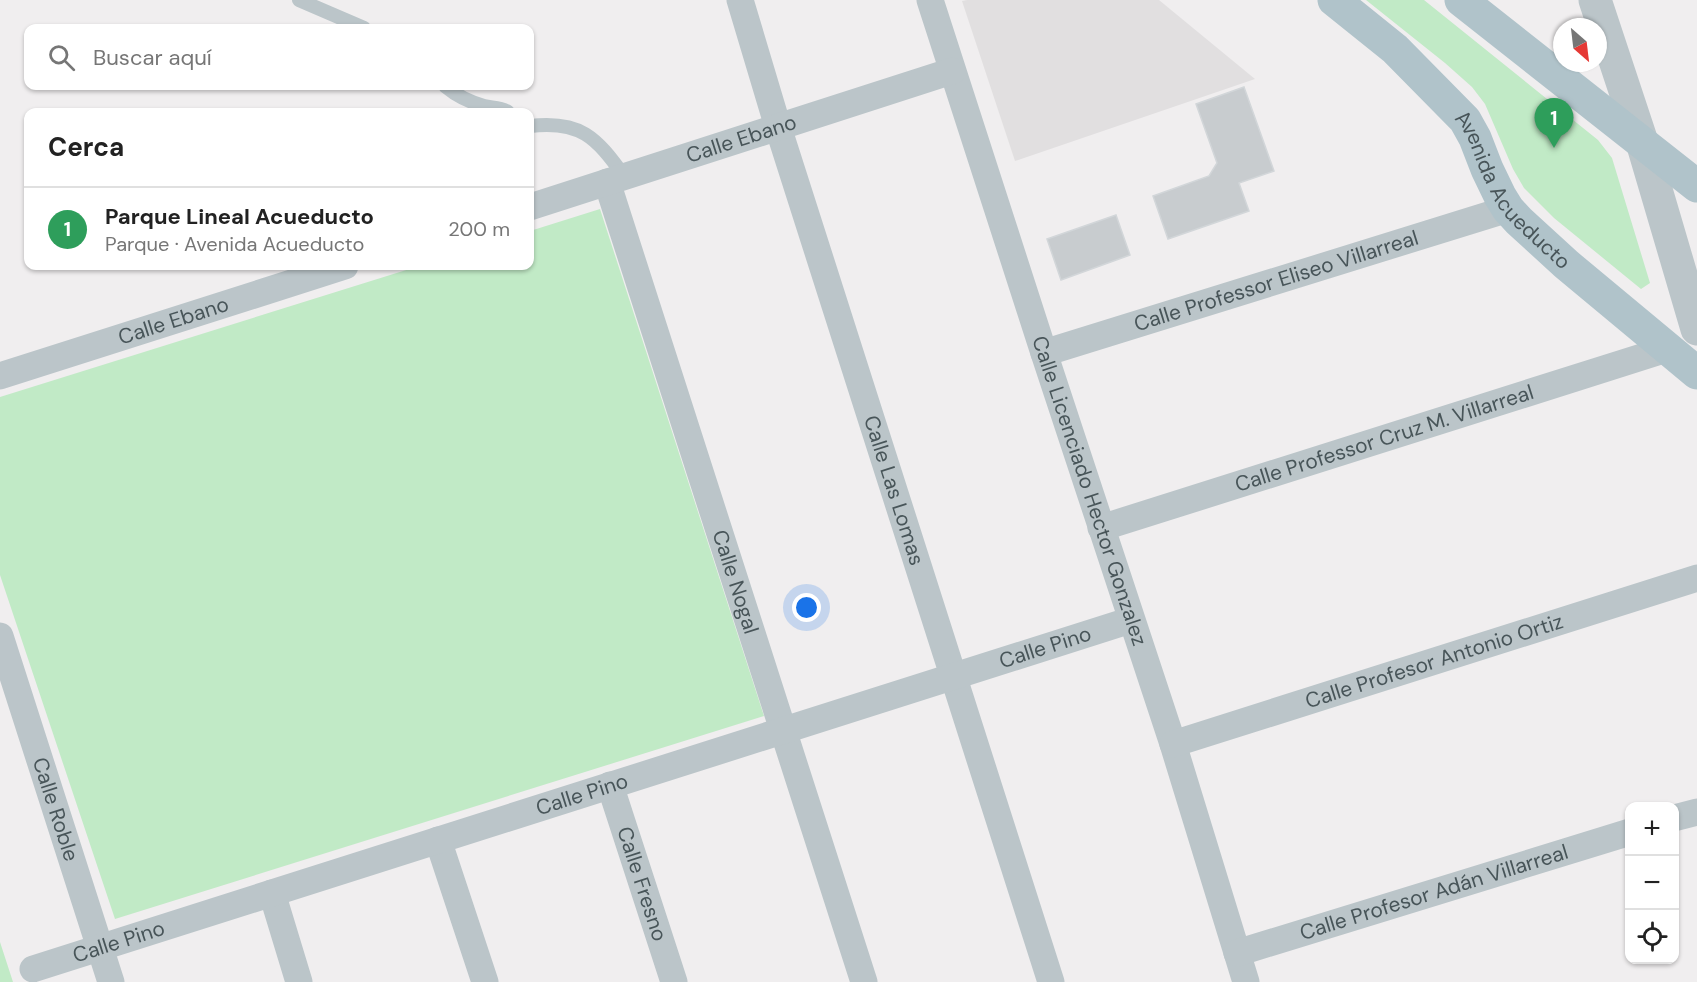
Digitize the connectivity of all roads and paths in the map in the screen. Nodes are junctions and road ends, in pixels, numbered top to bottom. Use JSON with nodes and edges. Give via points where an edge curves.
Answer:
{"nodes":[{"id":1,"x":299,"y":0,"type":"edge"},
{"id":2,"x":740,"y":0,"type":"edge"},
{"id":3,"x":930,"y":0,"type":"edge"},
{"id":4,"x":1334,"y":0,"type":"edge"},
{"id":5,"x":1461,"y":0,"type":"edge"},
{"id":6,"x":1595,"y":0,"type":"edge"},
{"id":7,"x":355,"y":24,"type":"edge"},
{"id":8,"x":952,"y":71,"type":"junction"},
{"id":9,"x":451,"y":90,"type":"edge"},
{"id":10,"x":497,"y":108,"type":"edge"},
{"id":11,"x":534,"y":126,"type":"edge"},
{"id":12,"x":778,"y":127,"type":"junction"},
{"id":13,"x":1642,"y":142,"type":"junction"},
{"id":14,"x":616,"y":179,"type":"junction"},
{"id":15,"x":1697,"y":186,"type":"edge"},
{"id":16,"x":534,"y":206,"type":"edge"},
{"id":17,"x":1508,"y":209,"type":"junction"},
{"id":18,"x":332,"y":270,"type":"edge"},
{"id":19,"x":1697,"y":329,"type":"edge"},
{"id":20,"x":1667,"y":349,"type":"junction"},
{"id":21,"x":1044,"y":353,"type":"junction"},
{"id":22,"x":1697,"y":373,"type":"edge"},
{"id":23,"x":0,"y":376,"type":"edge"},
{"id":24,"x":1101,"y":528,"type":"junction"},
{"id":25,"x":1697,"y":578,"type":"edge"},
{"id":26,"x":1131,"y":620,"type":"junction"},
{"id":27,"x":0,"y":636,"type":"edge"},
{"id":28,"x":953,"y":676,"type":"junction"},
{"id":29,"x":784,"y":730,"type":"junction"},
{"id":30,"x":1173,"y":744,"type":"junction"},
{"id":31,"x":610,"y":785,"type":"junction"},
{"id":32,"x":1697,"y":812,"type":"edge"},
{"id":33,"x":1679,"y":817,"type":"edge"},
{"id":34,"x":1625,"y":833,"type":"edge"},
{"id":35,"x":438,"y":840,"type":"junction"},
{"id":36,"x":272,"y":893,"type":"junction"},
{"id":37,"x":100,"y":947,"type":"junction"},
{"id":38,"x":1237,"y":953,"type":"junction"},
{"id":39,"x":33,"y":969,"type":"dead end"},
{"id":40,"x":111,"y":982,"type":"edge"},
{"id":41,"x":299,"y":982,"type":"edge"},
{"id":42,"x":484,"y":982,"type":"edge"},
{"id":43,"x":674,"y":982,"type":"edge"},
{"id":44,"x":864,"y":982,"type":"edge"},
{"id":45,"x":1051,"y":982,"type":"edge"},
{"id":46,"x":1246,"y":982,"type":"edge"}],
"edges":[{"from":1,"to":7,"type":"lane"},
{"from":2,"to":12,"type":"street","name":"Calle Las Lomas"},
{"from":3,"to":8,"type":"street","name":"Calle Licenciado Hector Gonzalez"},
{"from":4,"to":17,"type":"main road","name":"Avenida Acueducto","via":[[1395,49],[1466,120]]},
{"from":5,"to":13,"type":"main road"},
{"from":6,"to":13,"type":"street"},
{"from":8,"to":12,"type":"street","name":"Calle Ebano"},
{"from":8,"to":21,"type":"street","name":"Calle Licenciado Hector Gonzalez"},
{"from":9,"to":10,"type":"lane","via":[[463,99]]},
{"from":11,"to":14,"type":"lane","via":[[574,128],[591,138],[614,162]]},
{"from":12,"to":14,"type":"street","name":"Calle Ebano"},
{"from":12,"to":28,"type":"street","name":"Calle Las Lomas"},
{"from":13,"to":15,"type":"main road"},
{"from":13,"to":19,"type":"street"},
{"from":14,"to":16,"type":"street","name":"Calle Ebano"},
{"from":14,"to":29,"type":"street","name":"Calle Nogal"},
{"from":17,"to":20,"type":"main road","name":"Avenida Acueducto"},
{"from":17,"to":21,"type":"street","name":"Calle Professor Eliseo Villarreal"},
{"from":18,"to":23,"type":"street","name":"Calle Ebano"},
{"from":20,"to":22,"type":"main road","name":"Avenida Acueducto"},
{"from":20,"to":24,"type":"street","name":"Calle Professor Cruz M. Villarreal"},
{"from":21,"to":24,"type":"street","name":"Calle Licenciado Hector Gonzalez"},
{"from":24,"to":26,"type":"street","name":"Calle Licenciado Hector Gonzalez"},
{"from":25,"to":30,"type":"street","name":"Calle Profesor Antonio Ortiz"},
{"from":26,"to":28,"type":"street","name":"Calle Pino"},
{"from":26,"to":30,"type":"street","name":"Calle Licenciado Hector Gonzalez"},
{"from":27,"to":37,"type":"street","name":"Calle Roble"},
{"from":28,"to":29,"type":"street","name":"Calle Pino"},
{"from":28,"to":45,"type":"street","name":"Calle Las Lomas"},
{"from":29,"to":31,"type":"street","name":"Calle Pino"},
{"from":29,"to":44,"type":"street","name":"Calle Nogal"},
{"from":30,"to":38,"type":"street","name":"Calle Licenciado Hector Gonzalez"},
{"from":31,"to":35,"type":"street","name":"Calle Pino"},
{"from":31,"to":43,"type":"street","name":"Calle Fresno"},
{"from":32,"to":33,"type":"street"},
{"from":34,"to":38,"type":"street","name":"Calle Profesor Adán Villarreal"},
{"from":35,"to":36,"type":"street","name":"Calle Pino"},
{"from":35,"to":42,"type":"street"},
{"from":36,"to":37,"type":"street","name":"Calle Pino"},
{"from":36,"to":41,"type":"street"},
{"from":37,"to":39,"type":"street","name":"Calle Pino"},
{"from":37,"to":40,"type":"street","name":"Calle Roble"},
{"from":38,"to":46,"type":"street","name":"Calle Licenciado Hector Gonzalez"}]}
